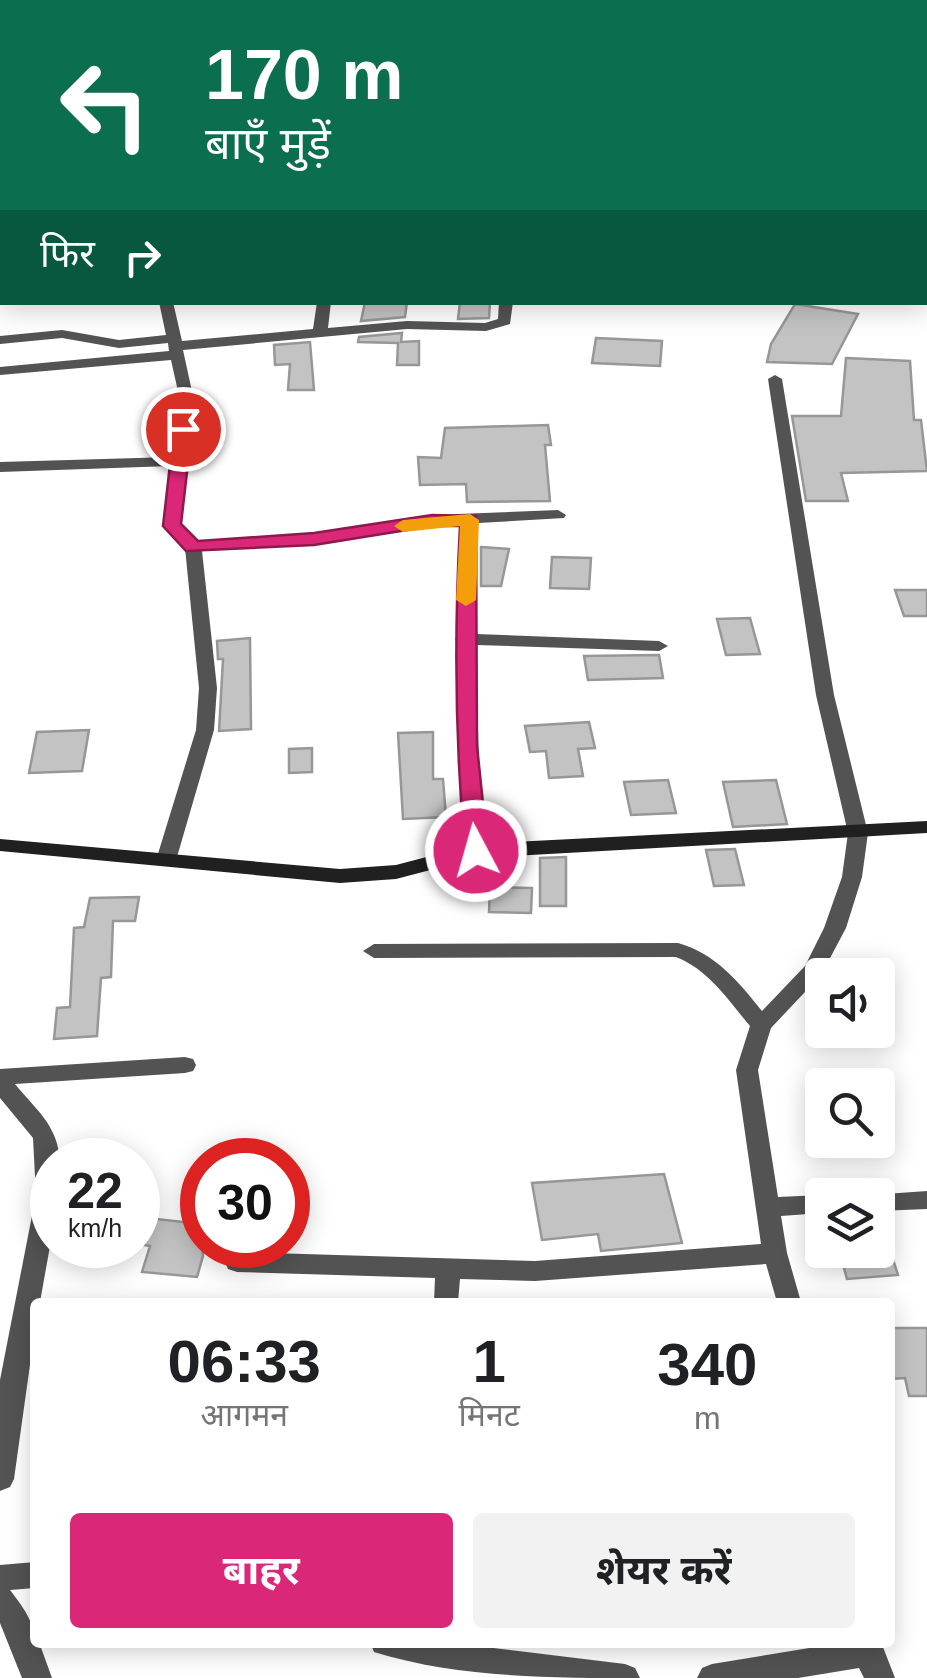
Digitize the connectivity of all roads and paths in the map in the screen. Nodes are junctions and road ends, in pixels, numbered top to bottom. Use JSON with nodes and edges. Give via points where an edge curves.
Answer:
{"nodes":[{"id":1,"x":167,"y":305,"type":"edge"},
{"id":2,"x":324,"y":305,"type":"edge"},
{"id":3,"x":506,"y":305,"type":"edge"},
{"id":4,"x":320,"y":332,"type":"junction"},
{"id":5,"x":0,"y":340,"type":"edge"},
{"id":6,"x":176,"y":346,"type":"junction"},
{"id":7,"x":0,"y":371,"type":"edge"},
{"id":8,"x":775,"y":379,"type":"dead end"},
{"id":9,"x":180,"y":461,"type":"junction"},
{"id":10,"x":0,"y":468,"type":"edge"},
{"id":11,"x":558,"y":515,"type":"dead end"},
{"id":12,"x":470,"y":520,"type":"junction"},
{"id":13,"x":193,"y":547,"type":"junction"},
{"id":14,"x":464,"y":639,"type":"junction"},
{"id":15,"x":658,"y":646,"type":"dead end"},
{"id":16,"x":927,"y":827,"type":"edge"},
{"id":17,"x":858,"y":833,"type":"junction"},
{"id":18,"x":0,"y":845,"type":"edge"},
{"id":19,"x":476,"y":851,"type":"junction"},
{"id":20,"x":166,"y":857,"type":"junction"},
{"id":21,"x":374,"y":951,"type":"dead end"},
{"id":22,"x":761,"y":1025,"type":"junction"},
{"id":23,"x":185,"y":1065,"type":"dead end"},
{"id":24,"x":0,"y":1077,"type":"edge"},
{"id":25,"x":927,"y":1200,"type":"edge"},
{"id":26,"x":895,"y":1201,"type":"edge"},
{"id":27,"x":805,"y":1205,"type":"edge"},
{"id":28,"x":766,"y":1207,"type":"junction"},
{"id":29,"x":775,"y":1253,"type":"junction"},
{"id":30,"x":310,"y":1264,"type":"edge"},
{"id":31,"x":448,"y":1269,"type":"junction"},
{"id":32,"x":446,"y":1298,"type":"edge"},
{"id":33,"x":788,"y":1298,"type":"edge"},
{"id":34,"x":7,"y":1366,"type":"edge"},
{"id":35,"x":0,"y":1479,"type":"edge"},
{"id":36,"x":30,"y":1575,"type":"edge"},
{"id":37,"x":0,"y":1578,"type":"edge"},
{"id":38,"x":0,"y":1599,"type":"edge"},
{"id":39,"x":408,"y":1648,"type":"edge"},
{"id":40,"x":871,"y":1658,"type":"edge"},
{"id":41,"x":37,"y":1678,"type":"edge"},
{"id":42,"x":625,"y":1678,"type":"edge"},
{"id":43,"x":712,"y":1678,"type":"edge"}],
"edges":[{"from":1,"to":6,"type":"street"},
{"from":2,"to":4,"type":"street"},
{"from":3,"to":4,"type":"street","via":[[505,321],[486,328],[406,324]]},
{"from":4,"to":6,"type":"street"},
{"from":5,"to":6,"type":"street","via":[[62,334]]},
{"from":6,"to":7,"type":"street"},
{"from":6,"to":9,"type":"street","via":[[186,396]]},
{"from":8,"to":17,"type":"street","via":[[825,695]]},
{"from":9,"to":10,"type":"street"},
{"from":9,"to":13,"type":"street","via":[[172,526]]},
{"from":11,"to":12,"type":"street"},
{"from":12,"to":13,"type":"street"},
{"from":12,"to":14,"type":"street"},
{"from":13,"to":20,"type":"street","via":[[206,716]]},
{"from":14,"to":15,"type":"street"},
{"from":14,"to":19,"type":"street"},
{"from":16,"to":17,"type":"street"},
{"from":17,"to":19,"type":"street"},
{"from":17,"to":22,"type":"street","via":[[852,877],[814,970]]},
{"from":18,"to":20,"type":"street"},
{"from":19,"to":20,"type":"street","via":[[396,872],[340,876]]},
{"from":21,"to":22,"type":"street","via":[[678,950],[711,966]]},
{"from":22,"to":28,"type":"street","via":[[747,1070]]},
{"from":23,"to":24,"type":"street"},
{"from":24,"to":34,"type":"street","via":[[16,1105],[40,1124],[49,1168]]},
{"from":25,"to":26,"type":"street"},
{"from":27,"to":28,"type":"street"},
{"from":28,"to":29,"type":"street"},
{"from":29,"to":31,"type":"street","via":[[535,1271]]},
{"from":29,"to":33,"type":"street"},
{"from":30,"to":31,"type":"street"},
{"from":31,"to":32,"type":"street"},
{"from":34,"to":35,"type":"street"},
{"from":36,"to":37,"type":"street"},
{"from":38,"to":41,"type":"street","via":[[17,1623]]},
{"from":39,"to":42,"type":"street"},
{"from":40,"to":43,"type":"street"}]}
